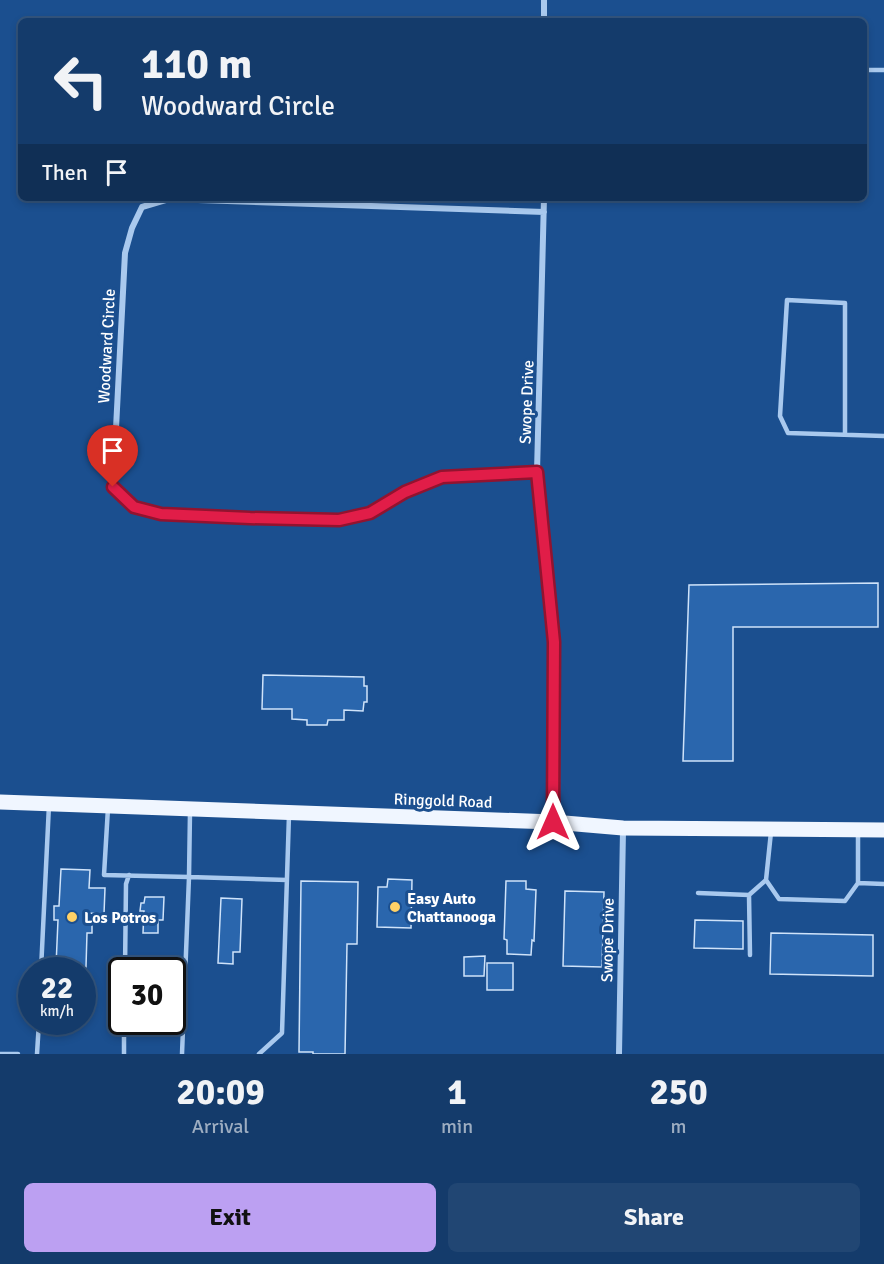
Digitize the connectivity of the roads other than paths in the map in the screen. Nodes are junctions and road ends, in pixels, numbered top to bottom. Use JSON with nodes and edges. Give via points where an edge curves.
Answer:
{"nodes":[{"id":1,"x":544,"y":0,"type":"edge"},
{"id":2,"x":544,"y":18,"type":"edge"},
{"id":3,"x":867,"y":70,"type":"edge"},
{"id":4,"x":884,"y":70,"type":"edge"},
{"id":5,"x":162,"y":201,"type":"edge"},
{"id":6,"x":227,"y":201,"type":"edge"},
{"id":7,"x":544,"y":201,"type":"edge"},
{"id":8,"x":544,"y":212,"type":"junction"},
{"id":9,"x":844,"y":435,"type":"junction"},
{"id":10,"x":884,"y":436,"type":"edge"},
{"id":11,"x":537,"y":472,"type":"junction"},
{"id":12,"x":0,"y":802,"type":"edge"},
{"id":13,"x":49,"y":804,"type":"junction"},
{"id":14,"x":108,"y":806,"type":"junction"},
{"id":15,"x":190,"y":809,"type":"junction"},
{"id":16,"x":289,"y":812,"type":"junction"},
{"id":17,"x":553,"y":822,"type":"junction"},
{"id":18,"x":623,"y":828,"type":"junction"},
{"id":19,"x":771,"y":830,"type":"junction"},
{"id":20,"x":859,"y":830,"type":"junction"},
{"id":21,"x":884,"y":830,"type":"edge"},
{"id":22,"x":129,"y":875,"type":"junction"},
{"id":23,"x":189,"y":877,"type":"junction"},
{"id":24,"x":287,"y":880,"type":"junction"},
{"id":25,"x":766,"y":880,"type":"junction"},
{"id":26,"x":858,"y":883,"type":"junction"},
{"id":27,"x":884,"y":884,"type":"edge"},
{"id":28,"x":698,"y":893,"type":"dead end"},
{"id":29,"x":749,"y":895,"type":"junction"},
{"id":30,"x":750,"y":954,"type":"dead end"},
{"id":31,"x":42,"y":957,"type":"edge"},
{"id":32,"x":125,"y":957,"type":"edge"},
{"id":33,"x":38,"y":1035,"type":"edge"},
{"id":34,"x":124,"y":1035,"type":"edge"},
{"id":35,"x":0,"y":1054,"type":"edge"},
{"id":36,"x":18,"y":1054,"type":"edge"},
{"id":37,"x":37,"y":1054,"type":"edge"},
{"id":38,"x":124,"y":1054,"type":"edge"},
{"id":39,"x":182,"y":1054,"type":"edge"},
{"id":40,"x":259,"y":1054,"type":"edge"},
{"id":41,"x":619,"y":1054,"type":"edge"}],
"edges":[{"from":1,"to":2,"type":"street"},
{"from":3,"to":4,"type":"lane"},
{"from":5,"to":11,"type":"street","name":"Woodward Circle","via":[[142,207],[125,254],[113,487],[134,507],[161,514],[339,520],[370,513],[405,492],[442,477]]},
{"from":6,"to":8,"type":"street","name":"Woodward Circle"},
{"from":7,"to":8,"type":"street","name":"Swope Drive"},
{"from":8,"to":11,"type":"street","name":"Swope Drive"},
{"from":9,"to":9,"type":"lane","via":[[788,433],[780,416],[787,300],[845,303]]},
{"from":9,"to":10,"type":"lane"},
{"from":11,"to":17,"type":"street","name":"Swope Drive","via":[[554,642]]},
{"from":12,"to":13,"type":"main road","name":"Ringgold Road"},
{"from":13,"to":14,"type":"main road","name":"Ringgold Road"},
{"from":13,"to":31,"type":"lane"},
{"from":14,"to":15,"type":"main road","name":"Ringgold Road"},
{"from":14,"to":22,"type":"lane","via":[[104,874]]},
{"from":15,"to":16,"type":"main road","name":"Ringgold Road"},
{"from":15,"to":23,"type":"lane"},
{"from":16,"to":17,"type":"main road","name":"Ringgold Road"},
{"from":16,"to":24,"type":"lane"},
{"from":17,"to":18,"type":"main road","name":"Ringgold Road"},
{"from":18,"to":19,"type":"main road","name":"Ringgold Road"},
{"from":18,"to":41,"type":"street","name":"Swope Drive"},
{"from":19,"to":20,"type":"main road","name":"Ringgold Road"},
{"from":19,"to":25,"type":"lane"},
{"from":20,"to":21,"type":"main road","name":"Ringgold Road"},
{"from":20,"to":26,"type":"lane"},
{"from":22,"to":23,"type":"lane"},
{"from":22,"to":32,"type":"lane"},
{"from":23,"to":24,"type":"lane"},
{"from":23,"to":39,"type":"lane"},
{"from":24,"to":40,"type":"lane","via":[[282,1033]]},
{"from":25,"to":26,"type":"lane","via":[[778,899],[845,901]]},
{"from":25,"to":29,"type":"lane"},
{"from":26,"to":27,"type":"lane"},
{"from":28,"to":29,"type":"lane"},
{"from":29,"to":30,"type":"lane"},
{"from":33,"to":37,"type":"lane"},
{"from":34,"to":38,"type":"lane"},
{"from":35,"to":36,"type":"lane"}]}
